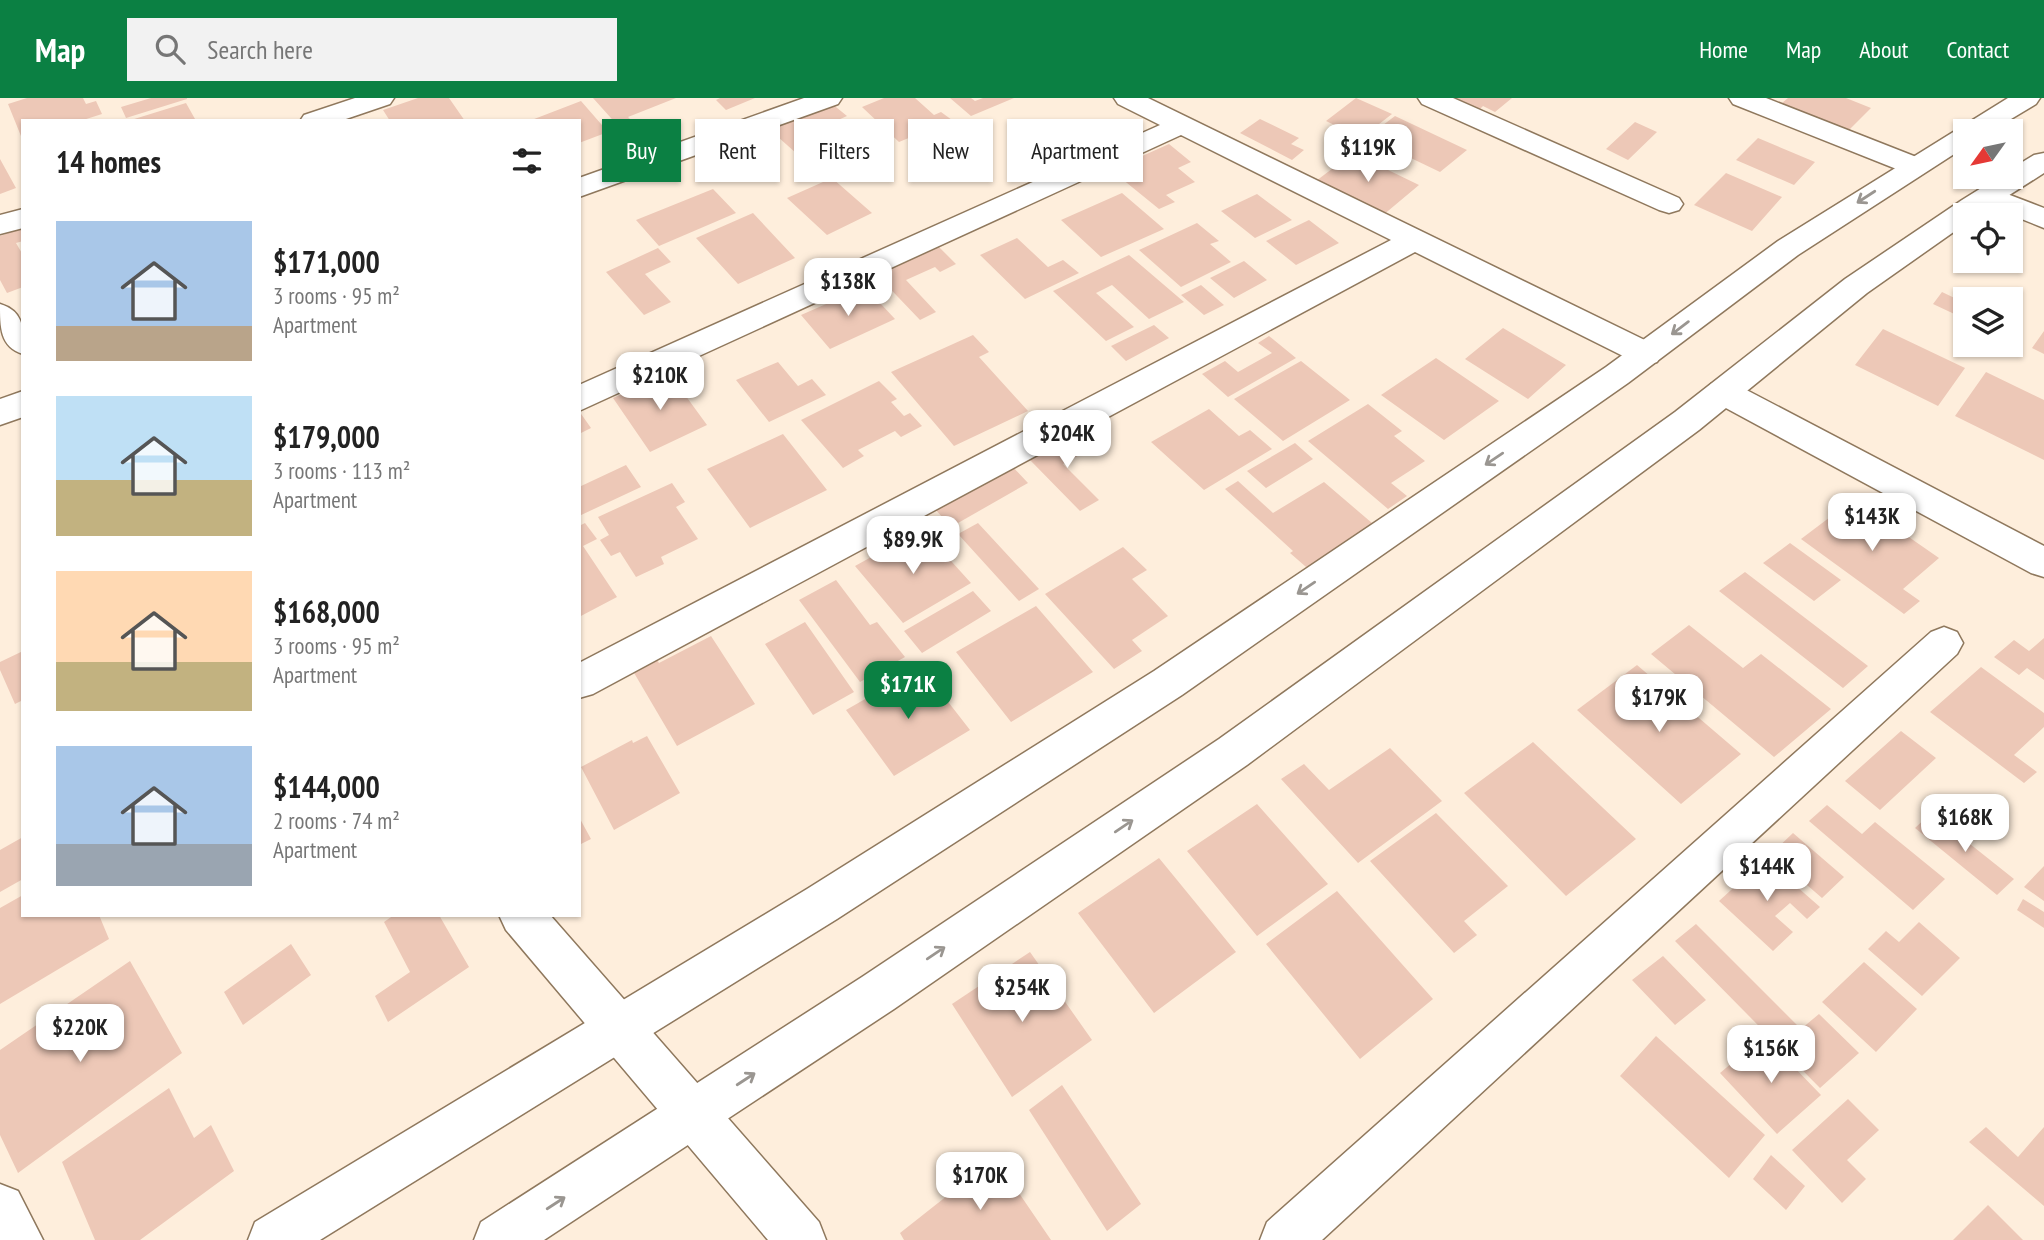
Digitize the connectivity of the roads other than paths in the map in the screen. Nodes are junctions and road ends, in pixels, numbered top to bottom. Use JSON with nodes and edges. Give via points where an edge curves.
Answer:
{"nodes":[{"id":1,"x":382,"y":98,"type":"edge"},
{"id":2,"x":829,"y":98,"type":"edge"},
{"id":3,"x":1127,"y":98,"type":"edge"},
{"id":4,"x":1431,"y":98,"type":"edge"},
{"id":5,"x":1742,"y":98,"type":"edge"},
{"id":6,"x":2025,"y":98,"type":"edge"},
{"id":7,"x":319,"y":119,"type":"edge"},
{"id":8,"x":1991,"y":119,"type":"edge"},
{"id":9,"x":1182,"y":125,"type":"junction"},
{"id":10,"x":1953,"y":142,"type":"edge"},
{"id":11,"x":2044,"y":161,"type":"edge"},
{"id":12,"x":1914,"y":166,"type":"junction"},
{"id":13,"x":581,"y":187,"type":"edge"},
{"id":14,"x":1989,"y":196,"type":"junction"},
{"id":15,"x":1669,"y":204,"type":"dead end"},
{"id":16,"x":21,"y":219,"type":"edge"},
{"id":17,"x":2044,"y":219,"type":"edge"},
{"id":18,"x":0,"y":225,"type":"edge"},
{"id":19,"x":1415,"y":240,"type":"junction"},
{"id":20,"x":0,"y":315,"type":"edge"},
{"id":21,"x":21,"y":341,"type":"edge"},
{"id":22,"x":1646,"y":354,"type":"junction"},
{"id":23,"x":1723,"y":392,"type":"junction"},
{"id":24,"x":581,"y":398,"type":"edge"},
{"id":25,"x":21,"y":404,"type":"edge"},
{"id":26,"x":0,"y":413,"type":"edge"},
{"id":27,"x":2044,"y":563,"type":"edge"},
{"id":28,"x":1944,"y":643,"type":"dead end"},
{"id":29,"x":581,"y":681,"type":"edge"},
{"id":30,"x":523,"y":917,"type":"edge"},
{"id":31,"x":619,"y":1028,"type":"junction"},
{"id":32,"x":692,"y":1114,"type":"junction"},
{"id":33,"x":0,"y":1209,"type":"edge"},
{"id":34,"x":18,"y":1240,"type":"edge"},
{"id":35,"x":273,"y":1240,"type":"edge"},
{"id":36,"x":499,"y":1240,"type":"edge"},
{"id":37,"x":801,"y":1240,"type":"edge"},
{"id":38,"x":1285,"y":1240,"type":"edge"}],
"edges":[{"from":1,"to":7,"type":"street"},
{"from":2,"to":13,"type":"street"},
{"from":3,"to":9,"type":"street"},
{"from":4,"to":15,"type":"street"},
{"from":5,"to":12,"type":"street"},
{"from":6,"to":8,"type":"street"},
{"from":9,"to":19,"type":"street"},
{"from":9,"to":24,"type":"street"},
{"from":10,"to":12,"type":"street"},
{"from":11,"to":14,"type":"street"},
{"from":12,"to":22,"type":"street","one_way":true,"via":[[1788,248]]},
{"from":14,"to":17,"type":"street"},
{"from":14,"to":23,"type":"street","via":[[1856,286]]},
{"from":16,"to":18,"type":"street"},
{"from":19,"to":22,"type":"street"},
{"from":19,"to":29,"type":"street"},
{"from":20,"to":21,"type":"street"},
{"from":22,"to":31,"type":"street","one_way":true,"via":[[1168,683]]},
{"from":23,"to":27,"type":"street"},
{"from":32,"to":23,"type":"street","one_way":true,"via":[[1233,752]]},
{"from":25,"to":26,"type":"street"},
{"from":28,"to":38,"type":"street"},
{"from":30,"to":31,"type":"street"},
{"from":31,"to":32,"type":"street"},
{"from":31,"to":35,"type":"street"},
{"from":36,"to":32,"type":"street","one_way":true},
{"from":32,"to":37,"type":"street"},
{"from":33,"to":34,"type":"street"}]}
